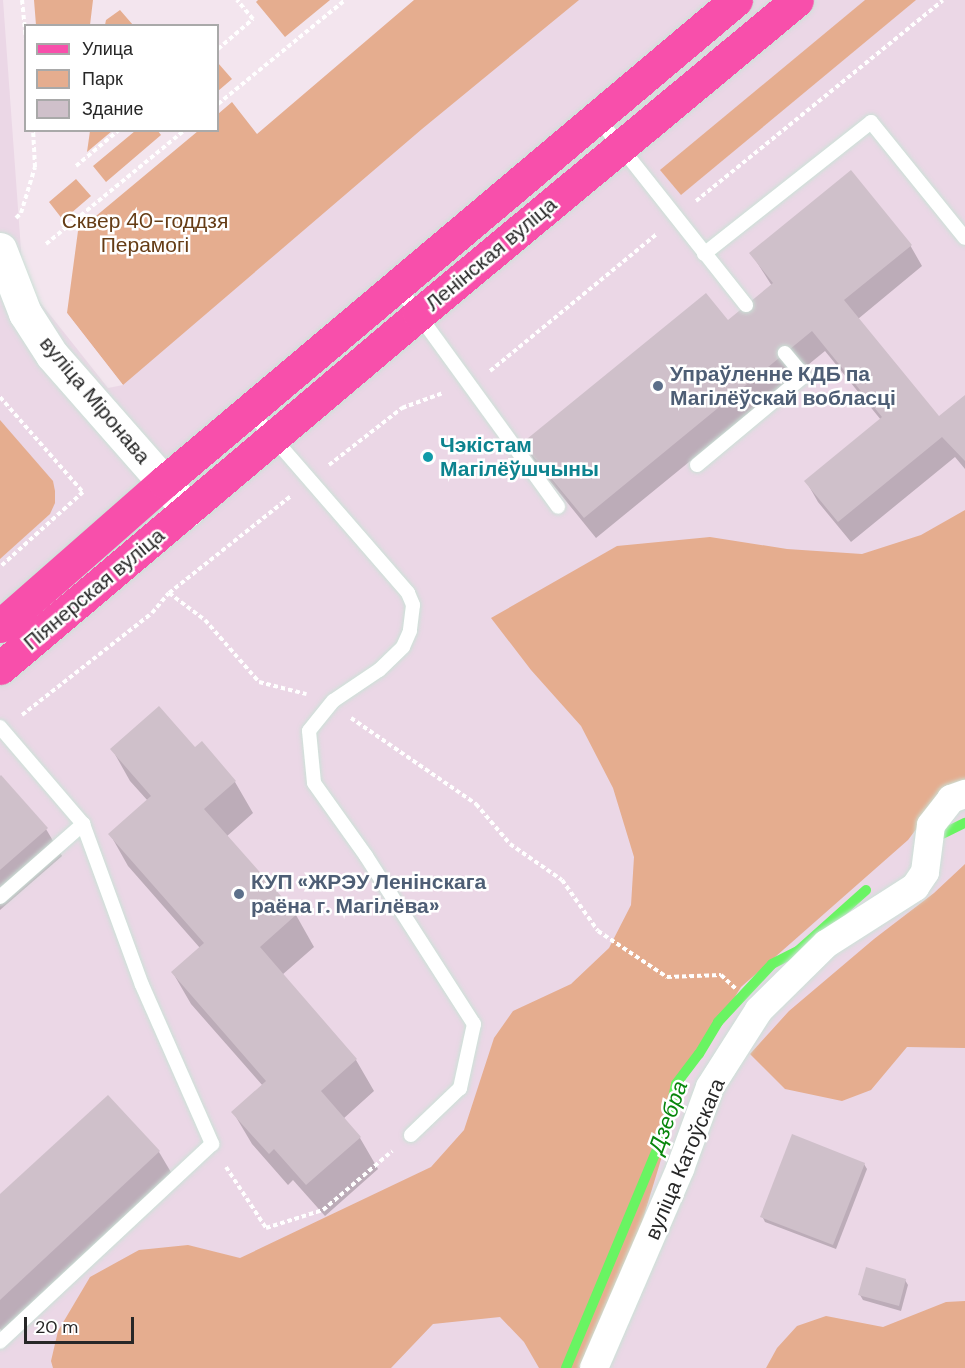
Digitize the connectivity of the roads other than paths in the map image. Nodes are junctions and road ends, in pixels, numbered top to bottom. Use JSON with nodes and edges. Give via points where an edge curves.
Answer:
{"nodes":[{"id":1,"x":736,"y":0,"type":"edge"},
{"id":2,"x":796,"y":0,"type":"edge"},
{"id":3,"x":597,"y":117,"type":"junction"},
{"id":4,"x":620,"y":146,"type":"junction"},
{"id":5,"x":6,"y":235,"type":"edge"},
{"id":6,"x":965,"y":237,"type":"edge"},
{"id":7,"x":704,"y":254,"type":"junction"},
{"id":8,"x":397,"y":285,"type":"junction"},
{"id":9,"x":746,"y":305,"type":"dead end"},
{"id":10,"x":419,"y":314,"type":"junction"},
{"id":11,"x":785,"y":353,"type":"dead end"},
{"id":12,"x":250,"y":411,"type":"junction"},
{"id":13,"x":273,"y":437,"type":"junction"},
{"id":14,"x":697,"y":465,"type":"dead end"},
{"id":15,"x":164,"y":482,"type":"junction"},
{"id":16,"x":558,"y":507,"type":"dead end"},
{"id":17,"x":188,"y":510,"type":"junction"},
{"id":18,"x":0,"y":626,"type":"edge"},
{"id":19,"x":0,"y":668,"type":"edge"},
{"id":20,"x":2,"y":729,"type":"edge"},
{"id":21,"x":965,"y":794,"type":"edge"},
{"id":22,"x":83,"y":824,"type":"junction"},
{"id":23,"x":0,"y":897,"type":"edge"},
{"id":24,"x":411,"y":1135,"type":"road end"},
{"id":25,"x":0,"y":1342,"type":"edge"},
{"id":26,"x":594,"y":1368,"type":"edge"}],
"edges":[{"from":1,"to":3,"type":"main road","name":"Ленінская вуліца"},
{"from":2,"to":4,"type":"main road","name":"Ленінская вуліца"},
{"from":3,"to":4,"type":"lane"},
{"from":3,"to":8,"type":"main road","name":"Ленінская вуліца"},
{"from":4,"to":7,"type":"lane"},
{"from":4,"to":10,"type":"main road","name":"Ленінская вуліца"},
{"from":5,"to":15,"type":"street","name":"вуліца Міронава","via":[[25,313],[52,355]]},
{"from":6,"to":7,"type":"lane","via":[[871,122]]},
{"from":7,"to":9,"type":"lane"},
{"from":8,"to":10,"type":"lane"},
{"from":8,"to":12,"type":"main road","name":"Ленінская вуліца"},
{"from":10,"to":13,"type":"main road","name":"Ленінская вуліца"},
{"from":10,"to":16,"type":"lane"},
{"from":11,"to":14,"type":"lane","via":[[804,376]]},
{"from":12,"to":13,"type":"lane"},
{"from":12,"to":15,"type":"main road","name":"Ленінская вуліца"},
{"from":13,"to":17,"type":"main road","name":"Ленінская вуліца"},
{"from":13,"to":24,"type":"lane","via":[[408,593],[413,605],[410,631],[403,647],[379,670],[333,701],[309,731],[314,783],[474,1024],[460,1088]]},
{"from":15,"to":17,"type":"street","name":"вуліца Міронава"},
{"from":15,"to":18,"type":"main road","name":"Піянерская вуліца"},
{"from":17,"to":19,"type":"main road","name":"Піянерская вуліца"},
{"from":20,"to":22,"type":"lane"},
{"from":21,"to":26,"type":"street","name":"вуліца Катоўскага","via":[[951,799],[931,825],[925,872],[915,887],[826,944],[759,1010],[710,1088]]},
{"from":22,"to":23,"type":"lane"},
{"from":22,"to":25,"type":"lane","via":[[142,986],[212,1144]]}]}
